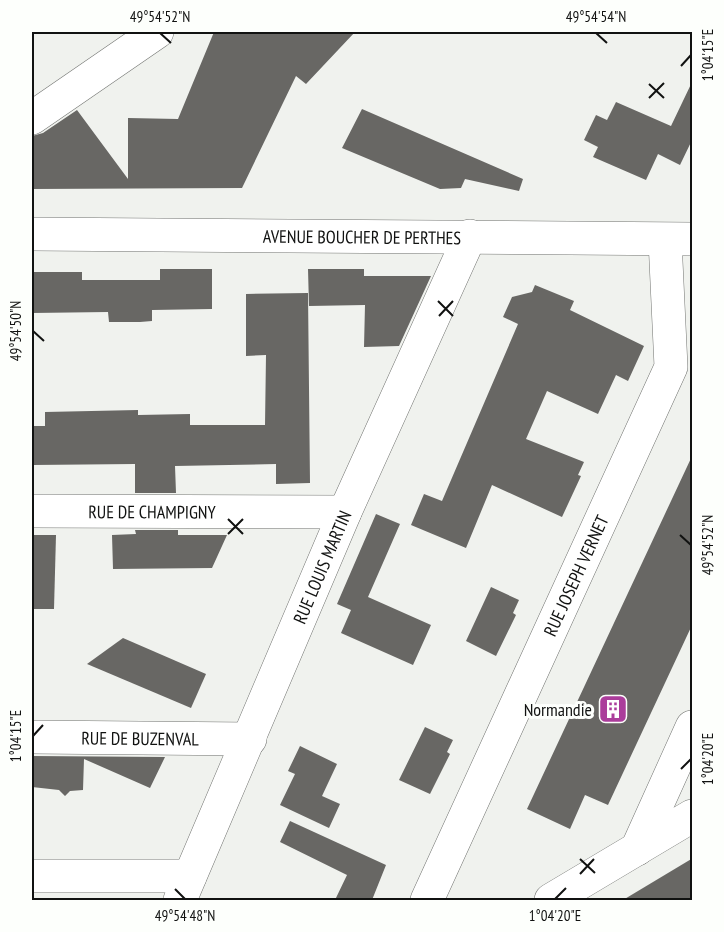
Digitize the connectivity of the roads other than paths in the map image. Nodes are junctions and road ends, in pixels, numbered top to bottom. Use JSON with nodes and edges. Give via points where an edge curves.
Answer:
{"nodes":[{"id":1,"x":157,"y":32,"type":"edge"},
{"id":2,"x":32,"y":118,"type":"edge"},
{"id":3,"x":32,"y":234,"type":"edge"},
{"id":4,"x":470,"y":236,"type":"junction"},
{"id":5,"x":679,"y":240,"type":"edge"},
{"id":6,"x":32,"y":511,"type":"edge"},
{"id":7,"x":345,"y":512,"type":"junction"},
{"id":8,"x":693,"y":727,"type":"edge"},
{"id":9,"x":32,"y":737,"type":"edge"},
{"id":10,"x":250,"y":739,"type":"junction"},
{"id":11,"x":693,"y":816,"type":"edge"},
{"id":12,"x":637,"y":849,"type":"junction"},
{"id":13,"x":32,"y":876,"type":"edge"},
{"id":14,"x":185,"y":888,"type":"edge"},
{"id":15,"x":427,"y":900,"type":"edge"},
{"id":16,"x":551,"y":900,"type":"edge"}],
"edges":[{"from":1,"to":2,"type":"street"},
{"from":3,"to":4,"type":"street","name":"AVENUE BOUCHER DE PERTHES"},
{"from":4,"to":5,"type":"street","name":"AVENUE BOUCHER DE PERTHES"},
{"from":4,"to":7,"type":"street","name":"RUE LOUIS MARTIN"},
{"from":5,"to":15,"type":"street","name":"RUE JOSEPH VERNET","via":[[671,367]]},
{"from":6,"to":7,"type":"street","name":"RUE DE CHAMPIGNY"},
{"from":7,"to":10,"type":"street","name":"RUE LOUIS MARTIN"},
{"from":8,"to":12,"type":"street"},
{"from":9,"to":10,"type":"street","name":"RUE DE BUZENVAL"},
{"from":10,"to":14,"type":"street","name":"RUE LOUIS MARTIN"},
{"from":11,"to":12,"type":"street"},
{"from":12,"to":16,"type":"street"},
{"from":13,"to":14,"type":"street"}]}
